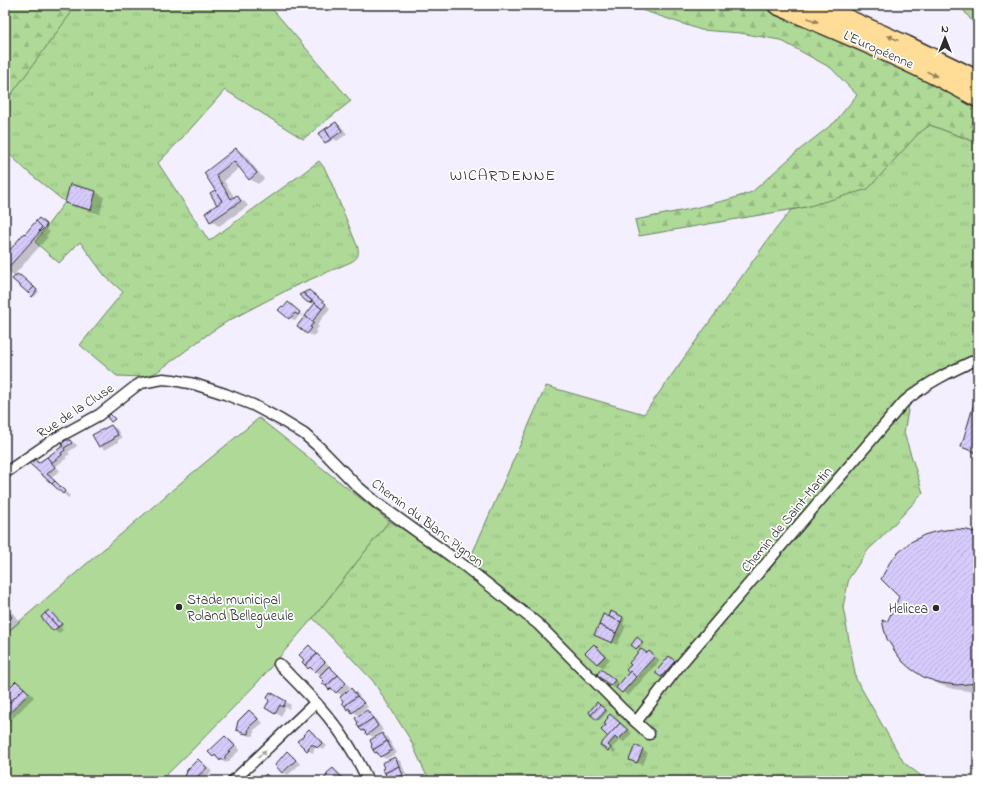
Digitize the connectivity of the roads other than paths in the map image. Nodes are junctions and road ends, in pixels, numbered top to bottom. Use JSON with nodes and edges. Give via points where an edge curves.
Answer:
{"nodes":[{"id":1,"x":777,"y":5,"type":"edge"},
{"id":2,"x":816,"y":5,"type":"edge"},
{"id":3,"x":978,"y":80,"type":"edge"},
{"id":4,"x":978,"y":98,"type":"edge"},
{"id":5,"x":978,"y":359,"type":"edge"},
{"id":6,"x":163,"y":379,"type":"joint"},
{"id":7,"x":5,"y":473,"type":"edge"},
{"id":8,"x":279,"y":664,"type":"dead end"},
{"id":9,"x":315,"y":703,"type":"junction"},
{"id":10,"x":636,"y":722,"type":"junction"},
{"id":11,"x":649,"y":734,"type":"dead end"},
{"id":12,"x":234,"y":781,"type":"edge"},
{"id":13,"x":368,"y":781,"type":"edge"}],
"edges":[{"from":1,"to":4,"type":"highway","name":"L'Européenne","one_way":true,"via":[[900,58]]},
{"from":3,"to":2,"type":"highway","name":"L'Européenne","one_way":true},
{"from":5,"to":10,"type":"street","name":"Chemin de Saint-Martin","via":[[921,388],[901,406],[680,665]]},
{"from":6,"to":7,"type":"street","name":"Rue de la Cluse","via":[[141,383],[99,415],[53,440]]},
{"from":6,"to":10,"type":"street","name":"Chemin du Blanc Pignon","via":[[194,384],[225,394],[272,415],[304,434],[378,504],[466,567],[538,624]]},
{"from":8,"to":9,"type":"street"},
{"from":12,"to":9,"type":"street","one_way":true},
{"from":9,"to":13,"type":"street","via":[[343,736]]},
{"from":10,"to":11,"type":"street","name":"Chemin du Blanc Pignon"}]}
